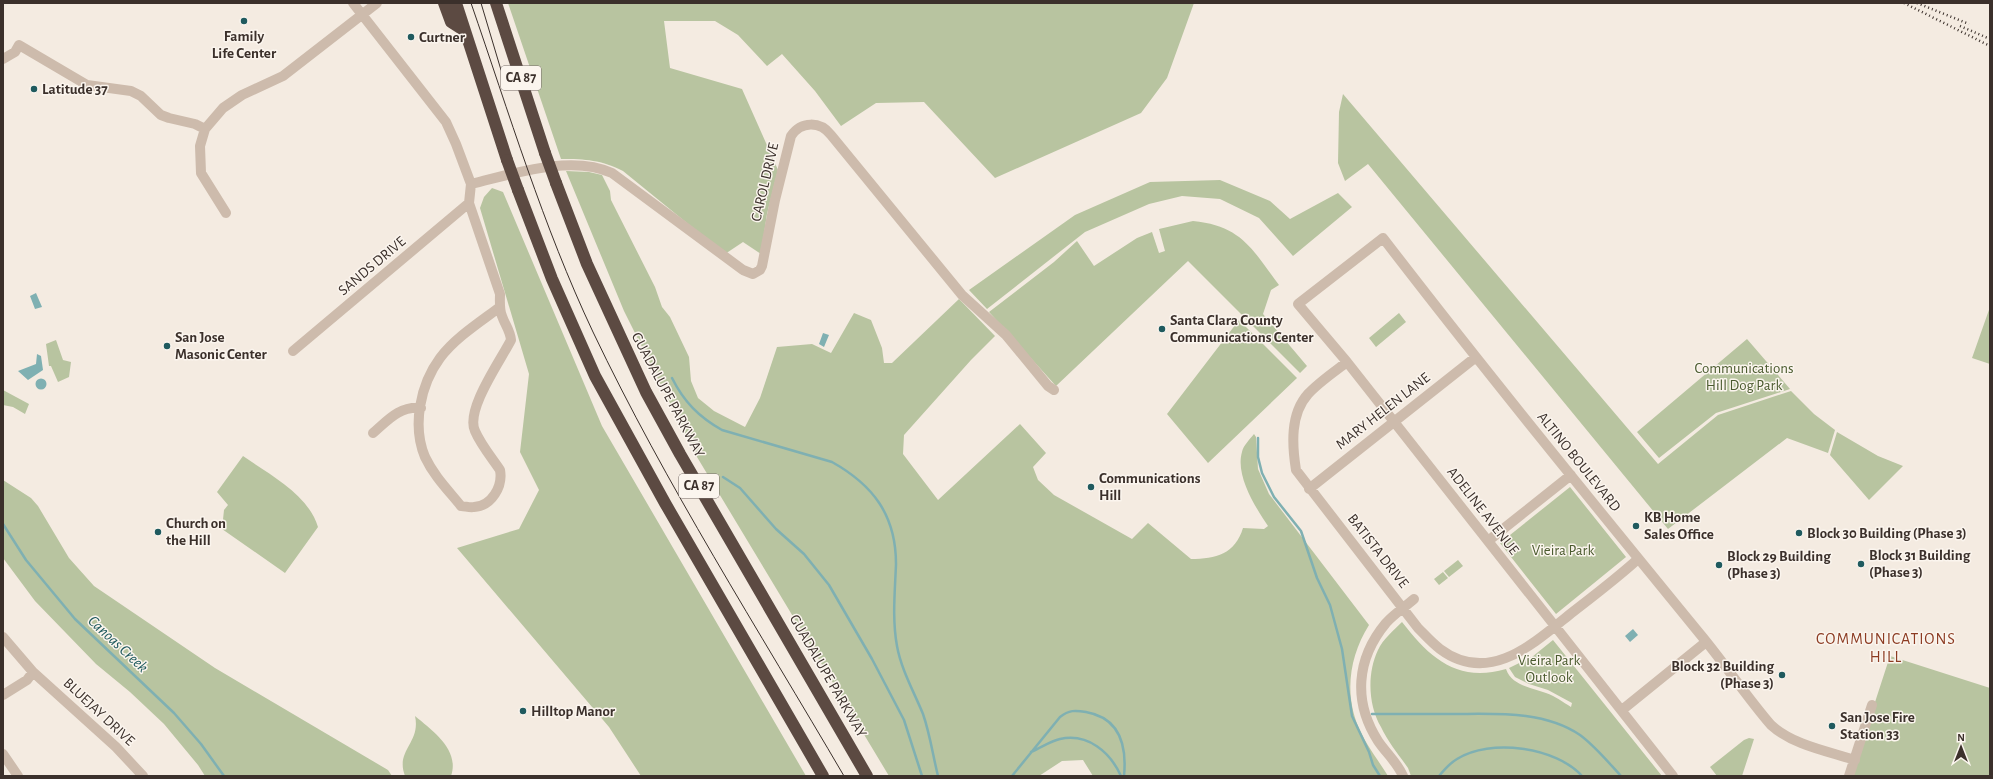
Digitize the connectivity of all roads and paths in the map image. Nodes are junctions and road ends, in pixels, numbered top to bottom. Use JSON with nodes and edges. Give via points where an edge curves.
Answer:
{"nodes":[{"id":1,"x":353,"y":3,"type":"edge"},
{"id":2,"x":378,"y":3,"type":"edge"},
{"id":3,"x":444,"y":3,"type":"edge"},
{"id":4,"x":456,"y":3,"type":"edge"},
{"id":5,"x":496,"y":3,"type":"edge"},
{"id":6,"x":363,"y":16,"type":"junction"},
{"id":7,"x":465,"y":30,"type":"junction"},
{"id":8,"x":3,"y":59,"type":"edge"},
{"id":9,"x":205,"y":129,"type":"junction"},
{"id":10,"x":471,"y":184,"type":"junction"},
{"id":11,"x":469,"y":203,"type":"junction"},
{"id":12,"x":226,"y":213,"type":"dead end"},
{"id":13,"x":1298,"y":304,"type":"joint"},
{"id":14,"x":500,"y":307,"type":"junction"},
{"id":15,"x":293,"y":351,"type":"dead end"},
{"id":16,"x":1476,"y":356,"type":"junction"},
{"id":17,"x":1347,"y":362,"type":"junction"},
{"id":18,"x":1054,"y":390,"type":"dead end"},
{"id":19,"x":420,"y":408,"type":"junction"},
{"id":20,"x":1393,"y":422,"type":"junction"},
{"id":21,"x":373,"y":433,"type":"dead end"},
{"id":22,"x":1571,"y":475,"type":"junction"},
{"id":23,"x":1309,"y":489,"type":"junction"},
{"id":24,"x":1488,"y":540,"type":"junction"},
{"id":25,"x":1638,"y":559,"type":"junction"},
{"id":26,"x":1414,"y":599,"type":"dead end"},
{"id":27,"x":1403,"y":608,"type":"junction"},
{"id":28,"x":1554,"y":627,"type":"junction"},
{"id":29,"x":3,"y":637,"type":"edge"},
{"id":30,"x":1706,"y":642,"type":"junction"},
{"id":31,"x":33,"y":672,"type":"junction"},
{"id":32,"x":3,"y":695,"type":"edge"},
{"id":33,"x":1872,"y":706,"type":"dead end"},
{"id":34,"x":1622,"y":710,"type":"junction"},
{"id":35,"x":3,"y":754,"type":"edge"},
{"id":36,"x":1854,"y":760,"type":"junction"},
{"id":37,"x":18,"y":776,"type":"edge"},
{"id":38,"x":143,"y":776,"type":"edge"},
{"id":39,"x":823,"y":776,"type":"edge"},
{"id":40,"x":867,"y":776,"type":"edge"},
{"id":41,"x":1403,"y":776,"type":"edge"},
{"id":42,"x":1673,"y":776,"type":"edge"},
{"id":43,"x":1849,"y":776,"type":"edge"}],
"edges":[{"from":1,"to":6,"type":"street"},
{"from":2,"to":6,"type":"street"},
{"from":3,"to":7,"type":"highway","via":[[451,22]]},
{"from":4,"to":7,"type":"highway","number":"CA 87"},
{"from":5,"to":40,"type":"highway","name":"GUADALUPE PARKWAY","number":"CA 87","bridge":true,"via":[[545,153],[587,264],[650,398]]},
{"from":6,"to":9,"type":"street","via":[[283,76],[242,95],[223,108]]},
{"from":6,"to":10,"type":"street","via":[[446,122]]},
{"from":7,"to":39,"type":"highway","number":"CA 87","bridge":true,"via":[[518,190],[552,279],[596,376],[665,503]]},
{"from":8,"to":9,"type":"street","via":[[15,52],[19,45],[87,85],[131,91],[141,96],[161,115]]},
{"from":9,"to":12,"type":"street","via":[[200,146],[201,173]]},
{"from":10,"to":11,"type":"street"},
{"from":10,"to":18,"type":"street","name":"CAROL DRIVE","via":[[530,170],[566,165],[599,167],[612,173],[753,274],[762,266],[791,136],[805,125],[820,126],[831,135],[962,295],[1006,335]]},
{"from":11,"to":14,"type":"street","via":[[500,294]]},
{"from":11,"to":15,"type":"street","name":"SANDS DRIVE"},
{"from":13,"to":16,"type":"street","name":"ALTINO BOULEVARD","via":[[1383,238]]},
{"from":13,"to":17,"type":"street","name":"ADELINE AVENUE"},
{"from":14,"to":19,"type":"street","via":[[459,339],[440,358],[426,384]]},
{"from":14,"to":19,"type":"street","via":[[510,330],[511,340],[475,406],[473,419],[474,431],[500,470],[501,478],[496,493],[486,503],[475,507],[461,506],[437,478],[425,456],[421,441]]},
{"from":16,"to":20,"type":"street","name":"MARY HELEN LANE"},
{"from":16,"to":22,"type":"street","name":"ALTINO BOULEVARD"},
{"from":17,"to":20,"type":"street","name":"ADELINE AVENUE"},
{"from":17,"to":23,"type":"street","name":"BATISTA DRIVE","via":[[1308,394],[1297,414],[1293,455],[1296,470]]},
{"from":19,"to":21,"type":"street","via":[[412,407],[398,411]]},
{"from":20,"to":23,"type":"street","name":"MARY HELEN LANE"},
{"from":20,"to":24,"type":"street","name":"ADELINE AVENUE"},
{"from":22,"to":24,"type":"street"},
{"from":22,"to":25,"type":"street","name":"ALTINO BOULEVARD"},
{"from":23,"to":27,"type":"street","name":"BATISTA DRIVE"},
{"from":24,"to":28,"type":"street","name":"ADELINE AVENUE"},
{"from":25,"to":28,"type":"street","name":"BATISTA DRIVE"},
{"from":25,"to":30,"type":"street","name":"ALTINO BOULEVARD"},
{"from":26,"to":27,"type":"street"},
{"from":27,"to":28,"type":"street","name":"BATISTA DRIVE","via":[[1418,628],[1440,649],[1456,659],[1475,662],[1504,660],[1518,654]]},
{"from":27,"to":41,"type":"street","via":[[1377,635],[1363,665],[1361,688],[1364,712],[1378,741]]},
{"from":28,"to":34,"type":"street","name":"ADELINE AVENUE"},
{"from":29,"to":31,"type":"street","name":"BLUEJAY DRIVE"},
{"from":30,"to":34,"type":"street"},
{"from":30,"to":36,"type":"street","name":"ALTINO BOULEVARD","via":[[1760,713],[1779,732]]},
{"from":31,"to":32,"type":"street","via":[[28,680]]},
{"from":31,"to":38,"type":"street","name":"BLUEJAY DRIVE","via":[[116,746]]},
{"from":33,"to":36,"type":"street"},
{"from":34,"to":42,"type":"street","name":"ADELINE AVENUE"},
{"from":35,"to":37,"type":"street"},
{"from":36,"to":43,"type":"street"}]}
